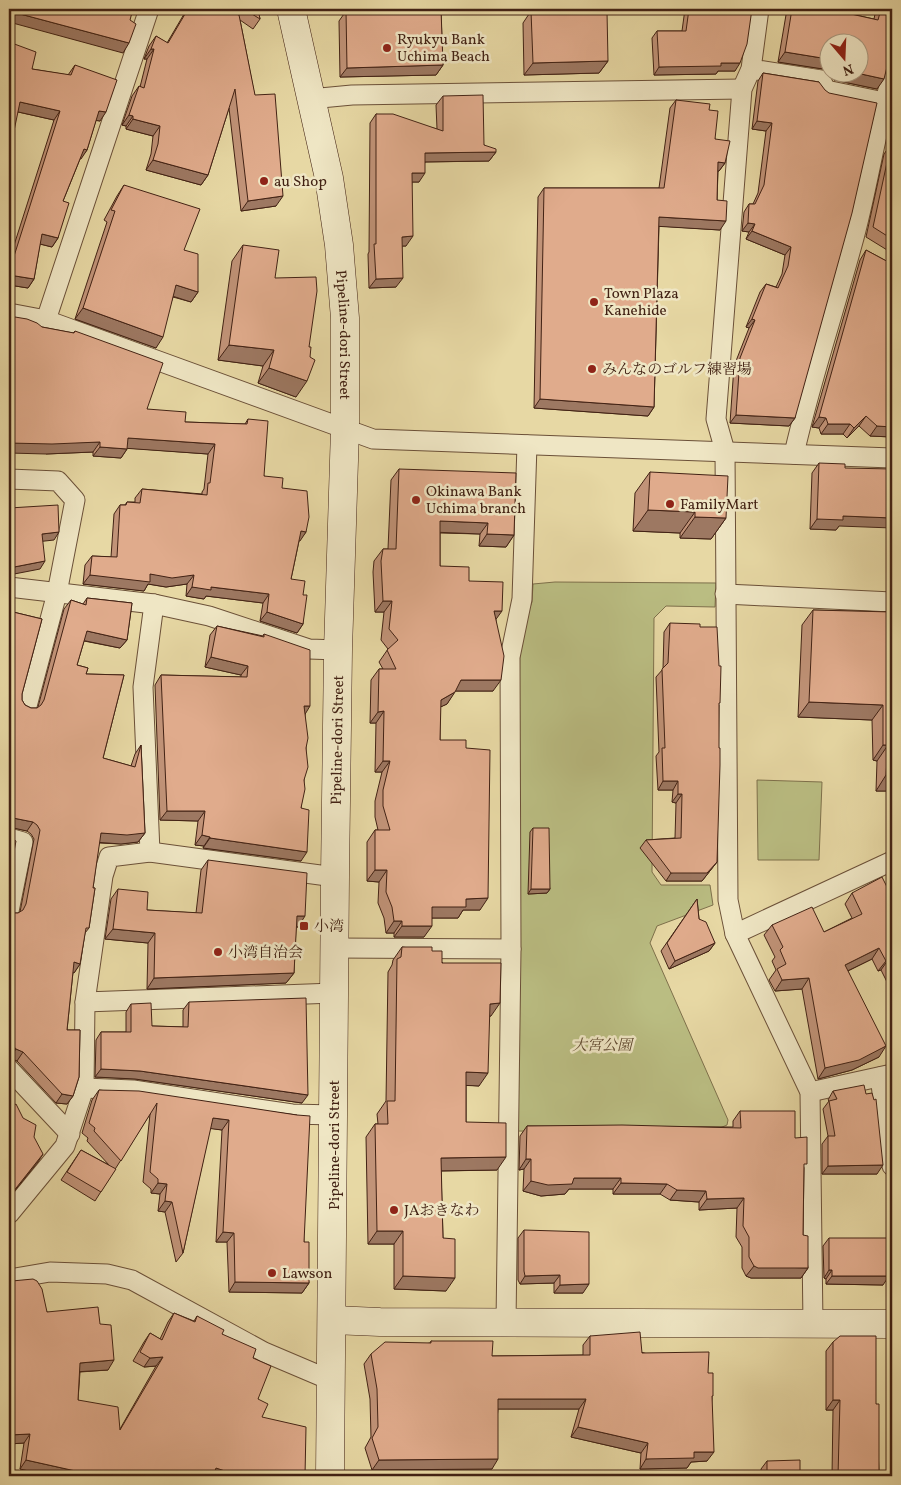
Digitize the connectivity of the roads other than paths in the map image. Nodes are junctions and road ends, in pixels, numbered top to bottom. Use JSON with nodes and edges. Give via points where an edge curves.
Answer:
{"nodes":[{"id":1,"x":149,"y":9,"type":"edge"},
{"id":2,"x":290,"y":9,"type":"edge"},
{"id":3,"x":759,"y":9,"type":"edge"},
{"id":4,"x":750,"y":68,"type":"junction"},
{"id":5,"x":892,"y":76,"type":"edge"},
{"id":6,"x":742,"y":89,"type":"junction"},
{"id":7,"x":310,"y":99,"type":"junction"},
{"id":8,"x":884,"y":102,"type":"junction"},
{"id":9,"x":884,"y":142,"type":"edge"},
{"id":10,"x":9,"y":313,"type":"edge"},
{"id":11,"x":46,"y":320,"type":"junction"},
{"id":12,"x":345,"y":429,"type":"junction"},
{"id":13,"x":527,"y":445,"type":"junction"},
{"id":14,"x":725,"y":451,"type":"junction"},
{"id":15,"x":794,"y":454,"type":"junction"},
{"id":16,"x":892,"y":458,"type":"edge"},
{"id":17,"x":9,"y":479,"type":"edge"},
{"id":18,"x":9,"y":587,"type":"edge"},
{"id":19,"x":57,"y":593,"type":"junction"},
{"id":20,"x":725,"y":594,"type":"junction"},
{"id":21,"x":892,"y":602,"type":"edge"},
{"id":22,"x":154,"y":604,"type":"junction"},
{"id":23,"x":338,"y":650,"type":"junction"},
{"id":24,"x":28,"y":706,"type":"edge"},
{"id":25,"x":9,"y":838,"type":"edge"},
{"id":26,"x":150,"y":852,"type":"junction"},
{"id":27,"x":892,"y":861,"type":"edge"},
{"id":28,"x":335,"y":877,"type":"junction"},
{"id":29,"x":9,"y":911,"type":"edge"},
{"id":30,"x":736,"y":934,"type":"junction"},
{"id":31,"x":334,"y":948,"type":"junction"},
{"id":32,"x":511,"y":949,"type":"junction"},
{"id":33,"x":334,"y":993,"type":"junction"},
{"id":34,"x":85,"y":1002,"type":"junction"},
{"id":35,"x":9,"y":1069,"type":"edge"},
{"id":36,"x":886,"y":1076,"type":"edge"},
{"id":37,"x":84,"y":1088,"type":"junction"},
{"id":38,"x":810,"y":1092,"type":"junction"},
{"id":39,"x":334,"y":1114,"type":"junction"},
{"id":40,"x":70,"y":1134,"type":"junction"},
{"id":41,"x":892,"y":1166,"type":"edge"},
{"id":42,"x":9,"y":1214,"type":"edge"},
{"id":43,"x":9,"y":1279,"type":"edge"},
{"id":44,"x":332,"y":1320,"type":"junction"},
{"id":45,"x":506,"y":1323,"type":"junction"},
{"id":46,"x":813,"y":1324,"type":"junction"},
{"id":47,"x":892,"y":1324,"type":"edge"},
{"id":48,"x":330,"y":1380,"type":"junction"},
{"id":49,"x":330,"y":1476,"type":"edge"}],
"edges":[{"from":1,"to":11,"type":"street"},
{"from":2,"to":7,"type":"main road","name":"Pipeline-dori Street"},
{"from":3,"to":4,"type":"street"},
{"from":4,"to":6,"type":"street"},
{"from":4,"to":8,"type":"street","via":[[821,80],[826,90]]},
{"from":5,"to":8,"type":"street"},
{"from":6,"to":7,"type":"street","via":[[352,95]]},
{"from":6,"to":14,"type":"street","via":[[716,419]]},
{"from":7,"to":12,"type":"main road","name":"Pipeline-dori Street","via":[[329,178],[339,245],[345,318]]},
{"from":8,"to":9,"type":"street"},
{"from":9,"to":15,"type":"street","via":[[861,248],[807,396]]},
{"from":10,"to":11,"type":"street"},
{"from":11,"to":12,"type":"street"},
{"from":12,"to":13,"type":"street","via":[[373,439]]},
{"from":12,"to":23,"type":"main road","name":"Pipeline-dori Street"},
{"from":13,"to":14,"type":"street"},
{"from":13,"to":32,"type":"street","via":[[522,599],[510,657]]},
{"from":14,"to":15,"type":"street"},
{"from":14,"to":20,"type":"street"},
{"from":15,"to":16,"type":"street"},
{"from":17,"to":19,"type":"street","via":[[58,481],[75,500]]},
{"from":18,"to":19,"type":"street"},
{"from":19,"to":22,"type":"street"},
{"from":19,"to":24,"type":"street"},
{"from":20,"to":21,"type":"street"},
{"from":20,"to":30,"type":"street","via":[[728,896]]},
{"from":22,"to":23,"type":"street","via":[[209,616],[309,649]]},
{"from":22,"to":26,"type":"street","via":[[143,687]]},
{"from":23,"to":28,"type":"main road","name":"Pipeline-dori Street"},
{"from":25,"to":29,"type":"street","via":[[23,842]]},
{"from":26,"to":28,"type":"street"},
{"from":26,"to":34,"type":"street","via":[[109,858]]},
{"from":27,"to":30,"type":"street"},
{"from":28,"to":31,"type":"main road","name":"Pipeline-dori Street"},
{"from":30,"to":38,"type":"street"},
{"from":31,"to":32,"type":"street"},
{"from":31,"to":33,"type":"main road","name":"Pipeline-dori Street"},
{"from":32,"to":45,"type":"street"},
{"from":33,"to":34,"type":"street"},
{"from":33,"to":39,"type":"main road","name":"Pipeline-dori Street"},
{"from":34,"to":37,"type":"street"},
{"from":35,"to":40,"type":"street"},
{"from":36,"to":38,"type":"street"},
{"from":36,"to":41,"type":"street"},
{"from":37,"to":39,"type":"street","via":[[133,1090],[292,1114]]},
{"from":37,"to":40,"type":"street"},
{"from":38,"to":46,"type":"street"},
{"from":39,"to":44,"type":"main road","name":"Pipeline-dori Street"},
{"from":40,"to":42,"type":"street","via":[[66,1146]]},
{"from":43,"to":48,"type":"street","via":[[50,1272],[107,1274],[132,1280],[264,1352]]},
{"from":44,"to":45,"type":"main road"},
{"from":44,"to":48,"type":"main road","name":"Pipeline-dori Street"},
{"from":45,"to":46,"type":"main road"},
{"from":46,"to":47,"type":"main road"},
{"from":48,"to":49,"type":"main road","name":"Pipeline-dori Street"}]}
